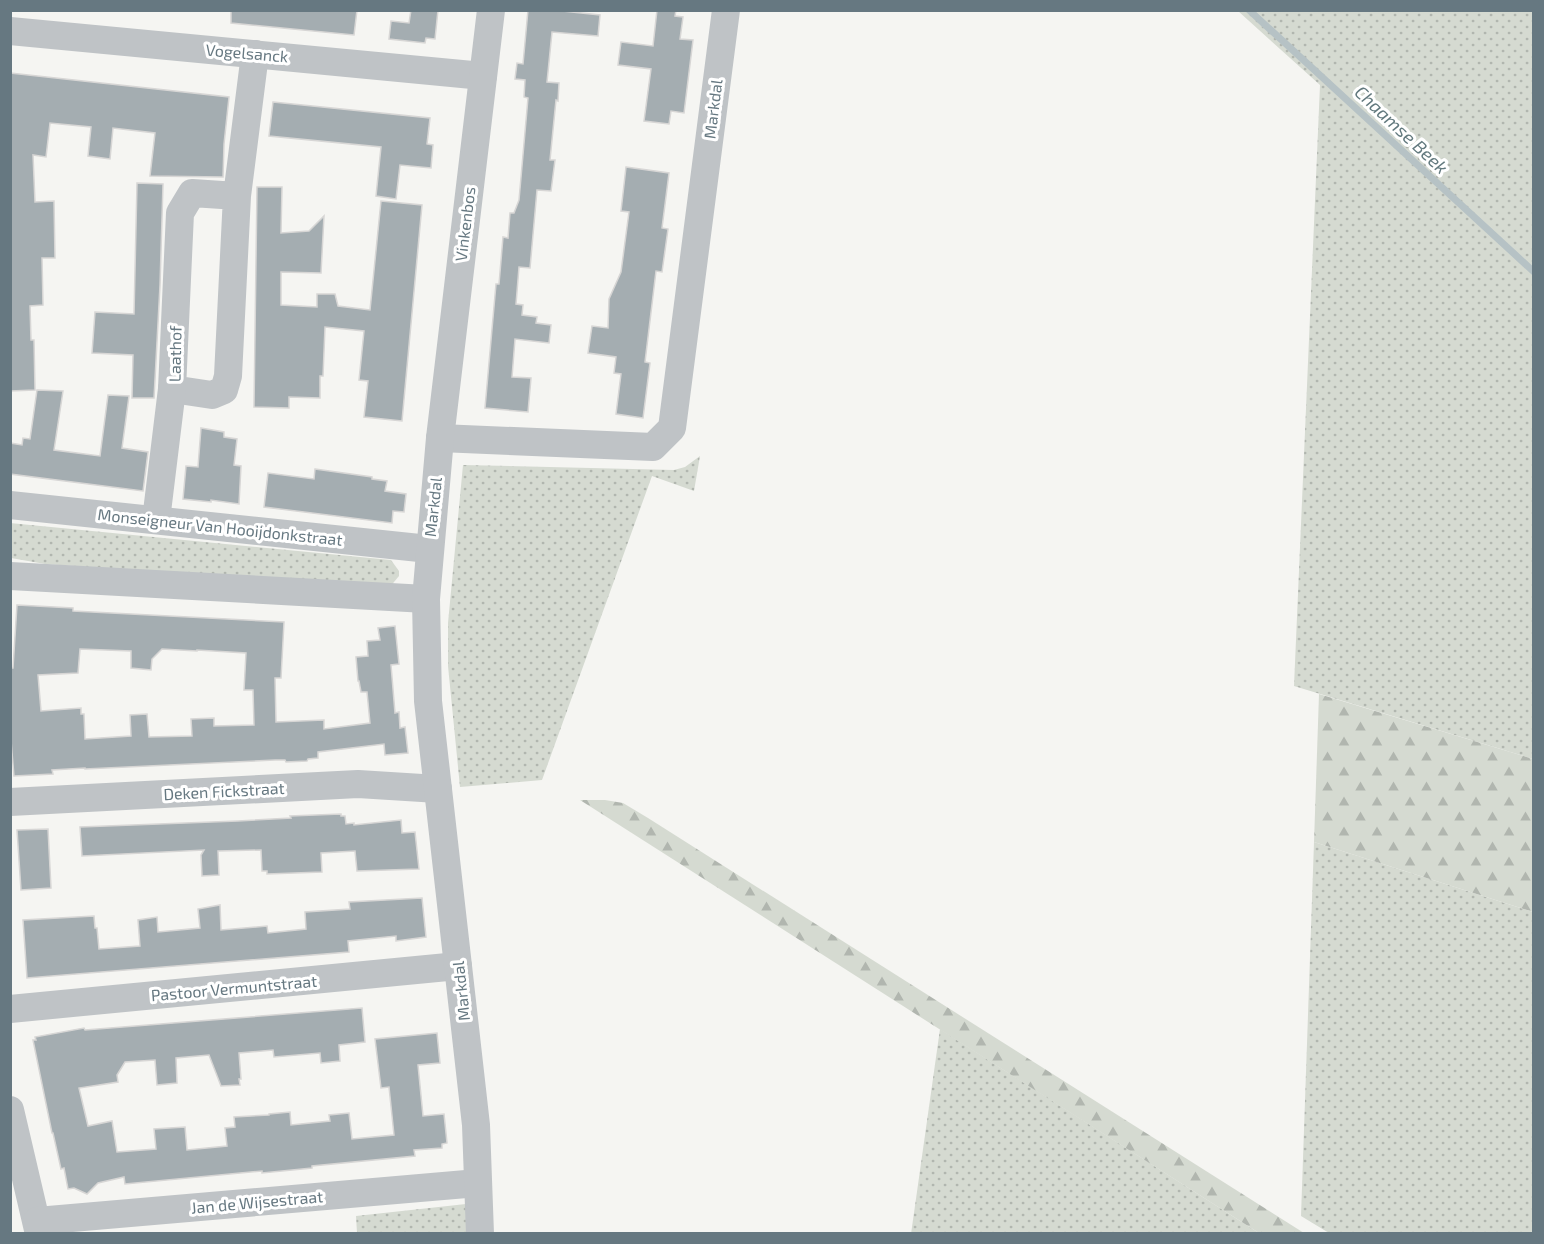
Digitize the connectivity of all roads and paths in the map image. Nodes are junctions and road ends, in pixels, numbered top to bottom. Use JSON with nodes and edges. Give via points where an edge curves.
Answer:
{"nodes":[{"id":1,"x":491,"y":10,"type":"edge"},
{"id":2,"x":726,"y":10,"type":"edge"},
{"id":3,"x":10,"y":31,"type":"edge"},
{"id":4,"x":255,"y":54,"type":"junction"},
{"id":5,"x":483,"y":76,"type":"junction"},
{"id":6,"x":237,"y":196,"type":"junction"},
{"id":7,"x":172,"y":389,"type":"junction"},
{"id":8,"x":440,"y":438,"type":"junction"},
{"id":9,"x":10,"y":505,"type":"edge"},
{"id":10,"x":156,"y":520,"type":"junction"},
{"id":11,"x":429,"y":549,"type":"junction"},
{"id":12,"x":10,"y":576,"type":"edge"},
{"id":13,"x":426,"y":599,"type":"junction"},
{"id":14,"x":438,"y":789,"type":"junction"},
{"id":15,"x":10,"y":802,"type":"edge"},
{"id":16,"x":458,"y":966,"type":"junction"},
{"id":17,"x":10,"y":1009,"type":"edge"},
{"id":18,"x":10,"y":1110,"type":"edge"},
{"id":19,"x":478,"y":1183,"type":"junction"},
{"id":20,"x":38,"y":1227,"type":"edge"},
{"id":21,"x":480,"y":1233,"type":"edge"}],
"edges":[{"from":1,"to":5,"type":"street","name":"Vinkenbos"},
{"from":2,"to":8,"type":"street","name":"Markdal","via":[[672,428],[653,447]]},
{"from":3,"to":4,"type":"street","name":"Vogelsanck"},
{"from":4,"to":5,"type":"street","name":"Vogelsanck"},
{"from":4,"to":6,"type":"street","name":"Laathof"},
{"from":5,"to":8,"type":"street","name":"Vinkenbos"},
{"from":6,"to":7,"type":"street","name":"Laathof","via":[[192,193],[180,213]]},
{"from":6,"to":7,"type":"street","name":"Laathof","via":[[228,376],[224,390],[212,395]]},
{"from":7,"to":10,"type":"street"},
{"from":8,"to":11,"type":"street","name":"Markdal"},
{"from":9,"to":10,"type":"street","name":"Monseigneur Van Hooijdonkstraat"},
{"from":10,"to":11,"type":"street","name":"Monseigneur Van Hooijdonkstraat"},
{"from":11,"to":13,"type":"street","name":"Markdal"},
{"from":12,"to":13,"type":"street"},
{"from":13,"to":14,"type":"street","name":"Markdal","via":[[428,701]]},
{"from":14,"to":15,"type":"street","name":"Deken Fickstraat","via":[[358,784]]},
{"from":14,"to":16,"type":"street","name":"Markdal"},
{"from":16,"to":17,"type":"street","name":"Pastoor Vermuntstraat"},
{"from":16,"to":19,"type":"street","name":"Markdal","via":[[476,1125]]},
{"from":18,"to":20,"type":"street"},
{"from":19,"to":20,"type":"street","name":"Jan de Wijsestraat"},
{"from":19,"to":21,"type":"street","name":"Markdal"}]}
